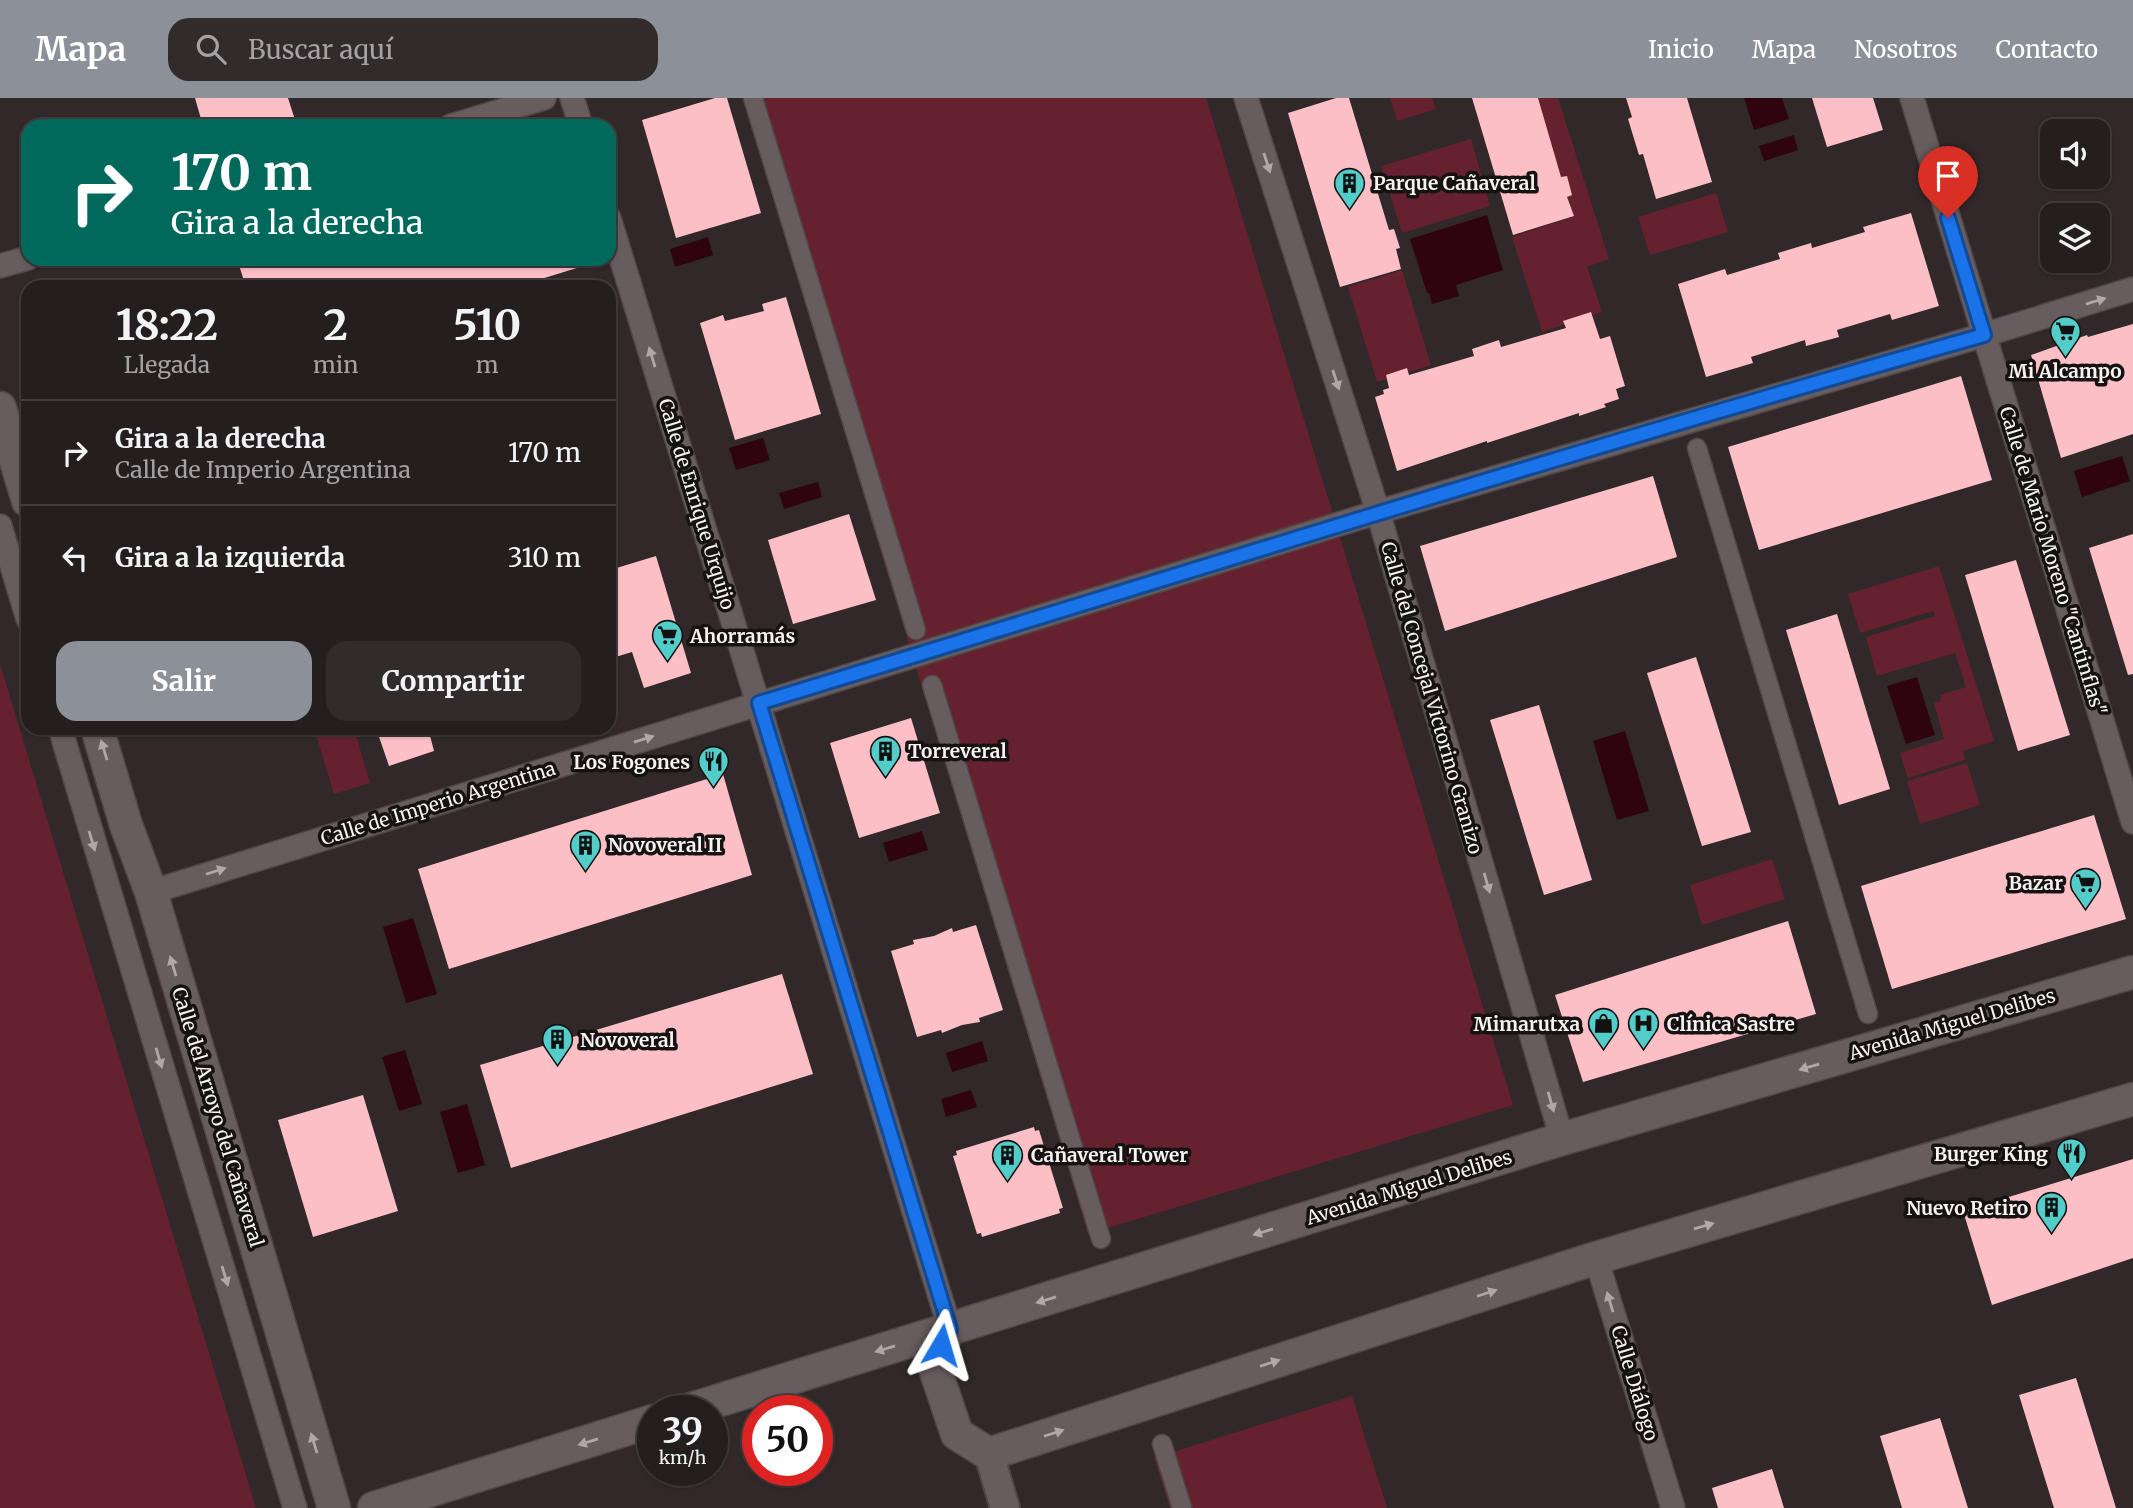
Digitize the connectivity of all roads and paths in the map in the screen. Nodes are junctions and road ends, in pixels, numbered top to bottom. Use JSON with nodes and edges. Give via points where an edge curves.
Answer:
{"nodes":[{"id":1,"x":544,"y":98,"type":"edge"},
{"id":2,"x":572,"y":98,"type":"edge"},
{"id":3,"x":752,"y":98,"type":"edge"},
{"id":4,"x":1247,"y":98,"type":"edge"},
{"id":5,"x":1912,"y":98,"type":"edge"},
{"id":6,"x":474,"y":119,"type":"edge"},
{"id":7,"x":579,"y":119,"type":"edge"},
{"id":8,"x":616,"y":241,"type":"edge"},
{"id":9,"x":21,"y":260,"type":"edge"},
{"id":10,"x":0,"y":266,"type":"edge"},
{"id":11,"x":2133,"y":289,"type":"edge"},
{"id":12,"x":1984,"y":335,"type":"junction"},
{"id":13,"x":0,"y":408,"type":"edge"},
{"id":14,"x":1697,"y":448,"type":"dead end"},
{"id":15,"x":21,"y":478,"type":"edge"},
{"id":16,"x":1378,"y":512,"type":"junction"},
{"id":17,"x":2,"y":540,"type":"edge"},
{"id":18,"x":0,"y":596,"type":"edge"},
{"id":19,"x":21,"y":597,"type":"edge"},
{"id":20,"x":21,"y":608,"type":"edge"},
{"id":21,"x":916,"y":630,"type":"dead end"},
{"id":22,"x":932,"y":685,"type":"dead end"},
{"id":23,"x":759,"y":703,"type":"junction"},
{"id":24,"x":62,"y":735,"type":"edge"},
{"id":25,"x":99,"y":735,"type":"edge"},
{"id":26,"x":2133,"y":822,"type":"edge"},
{"id":27,"x":151,"y":892,"type":"junction"},
{"id":28,"x":2133,"y":972,"type":"edge"},
{"id":29,"x":1868,"y":1014,"type":"dead end"},
{"id":30,"x":2133,"y":1099,"type":"edge"},
{"id":31,"x":1562,"y":1139,"type":"junction"},
{"id":32,"x":1101,"y":1239,"type":"dead end"},
{"id":33,"x":1596,"y":1258,"type":"junction"},
{"id":34,"x":950,"y":1329,"type":"junction"},
{"id":35,"x":728,"y":1398,"type":"edge"},
{"id":36,"x":637,"y":1426,"type":"edge"},
{"id":37,"x":1162,"y":1444,"type":"dead end"},
{"id":38,"x":989,"y":1454,"type":"junction"},
{"id":39,"x":295,"y":1508,"type":"edge"},
{"id":40,"x":334,"y":1508,"type":"edge"},
{"id":41,"x":374,"y":1508,"type":"edge"},
{"id":42,"x":1005,"y":1508,"type":"edge"},
{"id":43,"x":1182,"y":1508,"type":"edge"},
{"id":44,"x":1673,"y":1508,"type":"edge"}],
"edges":[{"from":1,"to":6,"type":"street"},
{"from":2,"to":7,"type":"street"},
{"from":3,"to":21,"type":"street"},
{"from":4,"to":16,"type":"street","name":"Calle del Concejal Victorino Granizo","one_way":true},
{"from":5,"to":12,"type":"street","name":"Calle de Mario Moreno \"Cantinflas\""},
{"from":23,"to":8,"type":"street","name":"Calle de Enrique Urquijo","one_way":true},
{"from":9,"to":10,"type":"street"},
{"from":12,"to":11,"type":"street","name":"Calle de Imperio Argentina","one_way":true},
{"from":12,"to":16,"type":"street","name":"Calle de Imperio Argentina"},
{"from":12,"to":26,"type":"street","name":"Calle de Mario Moreno \"Cantinflas\""},
{"from":13,"to":15,"type":"main road"},
{"from":14,"to":29,"type":"street"},
{"from":16,"to":23,"type":"street","name":"Calle de Imperio Argentina"},
{"from":16,"to":31,"type":"street","name":"Calle del Concejal Victorino Granizo","one_way":true},
{"from":17,"to":19,"type":"street"},
{"from":18,"to":20,"type":"street"},
{"from":22,"to":32,"type":"street"},
{"from":27,"to":23,"type":"street","name":"Calle de Imperio Argentina","one_way":true},
{"from":23,"to":34,"type":"street","name":"Calle de Enrique Urquijo"},
{"from":24,"to":39,"type":"street","name":"Calle del Arroyo del Cañaveral","one_way":true},
{"from":27,"to":25,"type":"main road","name":"Calle del Arroyo del Cañaveral","one_way":true},
{"from":40,"to":27,"type":"main road","name":"Calle del Arroyo del Cañaveral","one_way":true},
{"from":28,"to":31,"type":"main road","name":"Avenida Miguel Delibes","one_way":true},
{"from":33,"to":30,"type":"main road","one_way":true},
{"from":31,"to":34,"type":"main road","name":"Avenida Miguel Delibes","one_way":true},
{"from":38,"to":33,"type":"main road","one_way":true},
{"from":44,"to":33,"type":"street","name":"Calle Diálogo","one_way":true},
{"from":34,"to":35,"type":"main road","name":"Avenida Miguel Delibes","one_way":true},
{"from":34,"to":38,"type":"main road","via":[[932,1360],[957,1434]]},
{"from":36,"to":41,"type":"main road","one_way":true},
{"from":37,"to":43,"type":"street"},
{"from":38,"to":42,"type":"street"}]}
